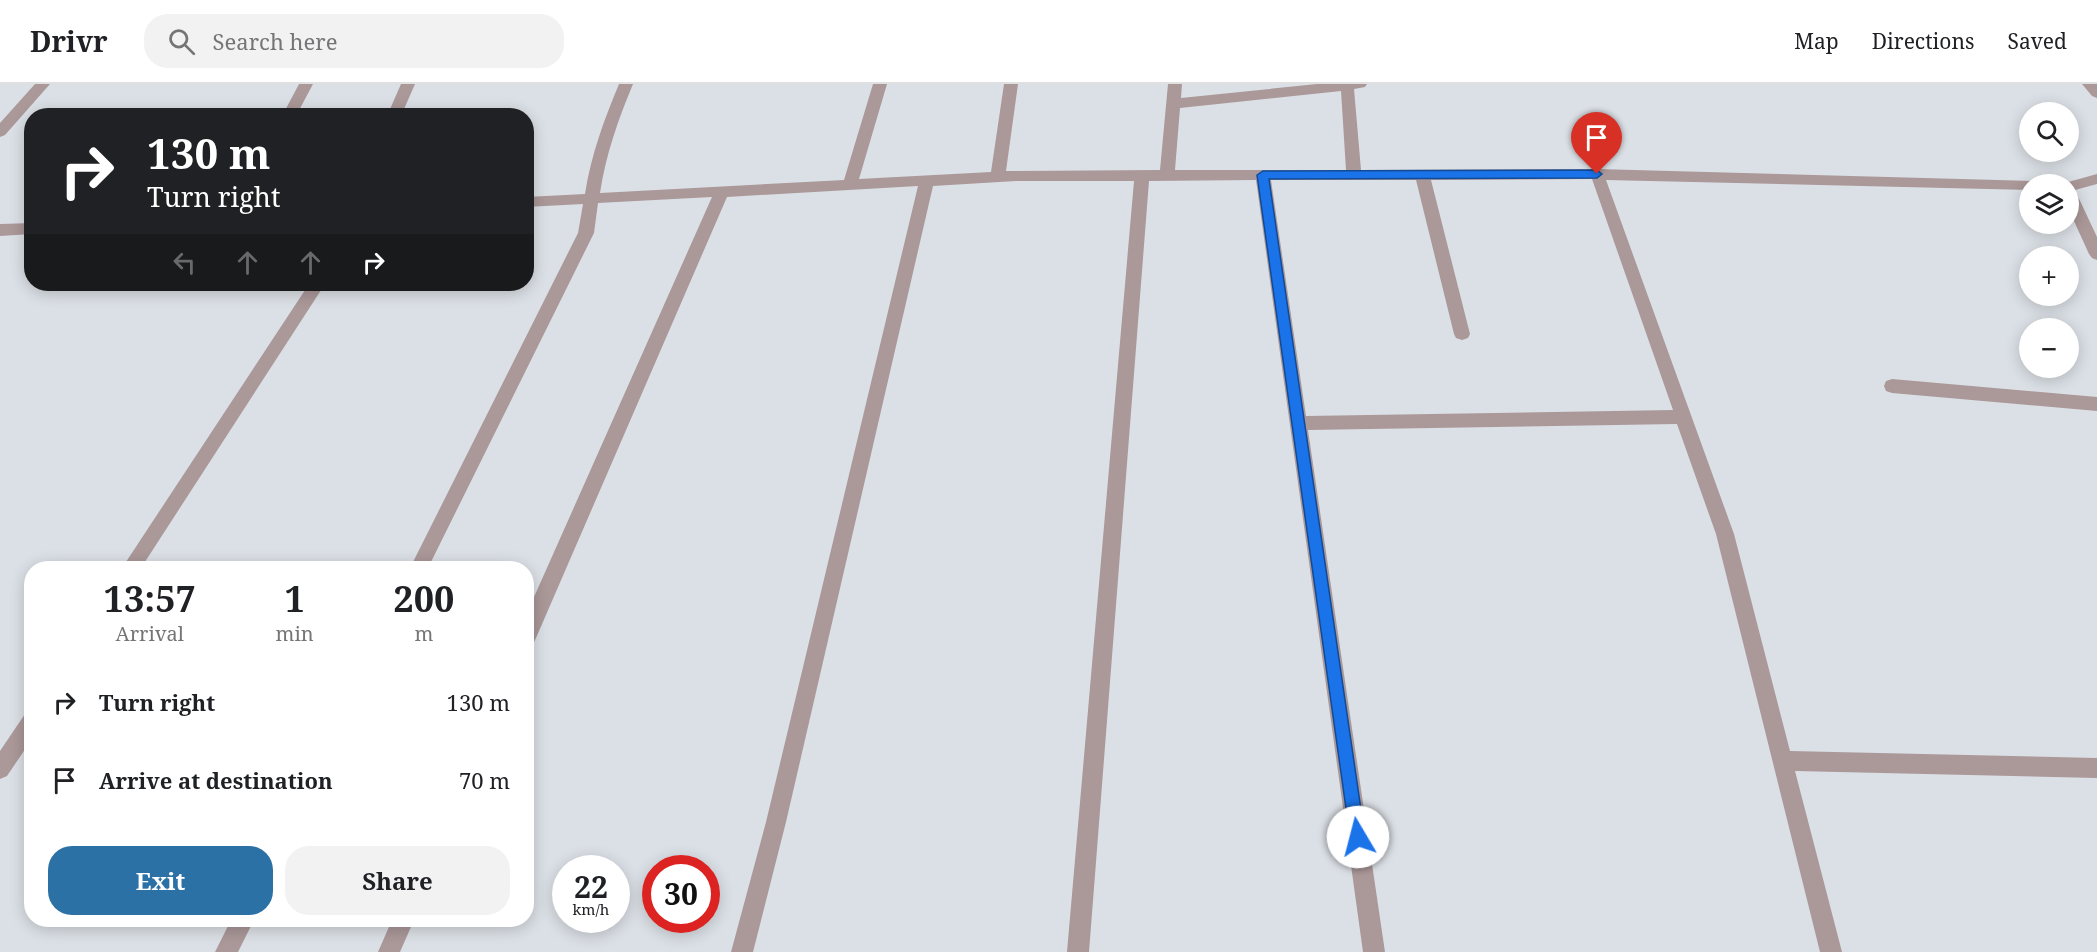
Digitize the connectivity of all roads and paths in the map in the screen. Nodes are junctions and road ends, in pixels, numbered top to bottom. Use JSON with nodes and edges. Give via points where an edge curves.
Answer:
{"nodes":[{"id":1,"x":43,"y":84,"type":"edge"},
{"id":2,"x":306,"y":84,"type":"edge"},
{"id":3,"x":408,"y":84,"type":"edge"},
{"id":4,"x":626,"y":84,"type":"edge"},
{"id":5,"x":880,"y":84,"type":"edge"},
{"id":6,"x":1011,"y":84,"type":"edge"},
{"id":7,"x":1174,"y":84,"type":"edge"},
{"id":8,"x":1351,"y":84,"type":"edge"},
{"id":9,"x":2089,"y":84,"type":"edge"},
{"id":10,"x":2097,"y":93,"type":"edge"},
{"id":11,"x":1173,"y":104,"type":"junction"},
{"id":12,"x":293,"y":108,"type":"edge"},
{"id":13,"x":398,"y":108,"type":"edge"},
{"id":14,"x":0,"y":132,"type":"edge"},
{"id":15,"x":1597,"y":174,"type":"junction"},
{"id":16,"x":1142,"y":175,"type":"junction"},
{"id":17,"x":1167,"y":175,"type":"junction"},
{"id":18,"x":1263,"y":175,"type":"junction"},
{"id":19,"x":1354,"y":175,"type":"junction"},
{"id":20,"x":1422,"y":175,"type":"junction"},
{"id":21,"x":998,"y":177,"type":"junction"},
{"id":22,"x":2097,"y":179,"type":"edge"},
{"id":23,"x":927,"y":180,"type":"junction"},
{"id":24,"x":850,"y":185,"type":"junction"},
{"id":25,"x":2079,"y":185,"type":"edge"},
{"id":26,"x":2019,"y":186,"type":"edge"},
{"id":27,"x":2079,"y":190,"type":"edge"},
{"id":28,"x":722,"y":192,"type":"junction"},
{"id":29,"x":2097,"y":194,"type":"edge"},
{"id":30,"x":591,"y":198,"type":"junction"},
{"id":31,"x":534,"y":202,"type":"edge"},
{"id":32,"x":2079,"y":213,"type":"edge"},
{"id":33,"x":24,"y":228,"type":"edge"},
{"id":34,"x":0,"y":230,"type":"edge"},
{"id":35,"x":2097,"y":254,"type":"edge"},
{"id":36,"x":312,"y":291,"type":"edge"},
{"id":37,"x":1462,"y":334,"type":"dead end"},
{"id":38,"x":1892,"y":386,"type":"dead end"},
{"id":39,"x":2097,"y":404,"type":"edge"},
{"id":40,"x":1683,"y":417,"type":"junction"},
{"id":41,"x":1298,"y":423,"type":"junction"},
{"id":42,"x":136,"y":561,"type":"edge"},
{"id":43,"x":422,"y":561,"type":"edge"},
{"id":44,"x":534,"y":620,"type":"edge"},
{"id":45,"x":24,"y":733,"type":"edge"},
{"id":46,"x":1783,"y":761,"type":"junction"},
{"id":47,"x":2097,"y":768,"type":"edge"},
{"id":48,"x":0,"y":770,"type":"edge"},
{"id":49,"x":239,"y":927,"type":"edge"},
{"id":50,"x":400,"y":927,"type":"edge"},
{"id":51,"x":226,"y":952,"type":"edge"},
{"id":52,"x":389,"y":952,"type":"edge"},
{"id":53,"x":742,"y":952,"type":"edge"},
{"id":54,"x":1078,"y":952,"type":"edge"},
{"id":55,"x":1374,"y":952,"type":"edge"},
{"id":56,"x":1831,"y":952,"type":"edge"}],
"edges":[{"from":1,"to":14,"type":"street"},
{"from":2,"to":12,"type":"street"},
{"from":3,"to":13,"type":"street"},
{"from":4,"to":30,"type":"street","via":[[606,133]]},
{"from":5,"to":24,"type":"street"},
{"from":6,"to":21,"type":"street"},
{"from":7,"to":11,"type":"street"},
{"from":8,"to":11,"type":"street"},
{"from":8,"to":19,"type":"street"},
{"from":9,"to":10,"type":"street"},
{"from":11,"to":17,"type":"street"},
{"from":15,"to":20,"type":"street"},
{"from":15,"to":26,"type":"street"},
{"from":15,"to":40,"type":"street"},
{"from":16,"to":17,"type":"street"},
{"from":16,"to":21,"type":"street"},
{"from":16,"to":54,"type":"street"},
{"from":17,"to":18,"type":"street"},
{"from":18,"to":19,"type":"street"},
{"from":18,"to":41,"type":"street"},
{"from":19,"to":20,"type":"street"},
{"from":20,"to":37,"type":"street"},
{"from":21,"to":23,"type":"street"},
{"from":22,"to":25,"type":"street"},
{"from":23,"to":24,"type":"street"},
{"from":23,"to":53,"type":"street"},
{"from":24,"to":28,"type":"street"},
{"from":27,"to":29,"type":"street"},
{"from":28,"to":30,"type":"street"},
{"from":28,"to":44,"type":"street"},
{"from":30,"to":31,"type":"street"},
{"from":30,"to":43,"type":"street","via":[[586,233]]},
{"from":32,"to":35,"type":"street"},
{"from":33,"to":34,"type":"street"},
{"from":36,"to":42,"type":"street"},
{"from":38,"to":39,"type":"street"},
{"from":40,"to":41,"type":"street"},
{"from":40,"to":46,"type":"street","via":[[1725,534]]},
{"from":41,"to":55,"type":"street"},
{"from":45,"to":48,"type":"street"},
{"from":46,"to":47,"type":"street"},
{"from":46,"to":56,"type":"street"},
{"from":49,"to":51,"type":"street"},
{"from":50,"to":52,"type":"street"}]}
